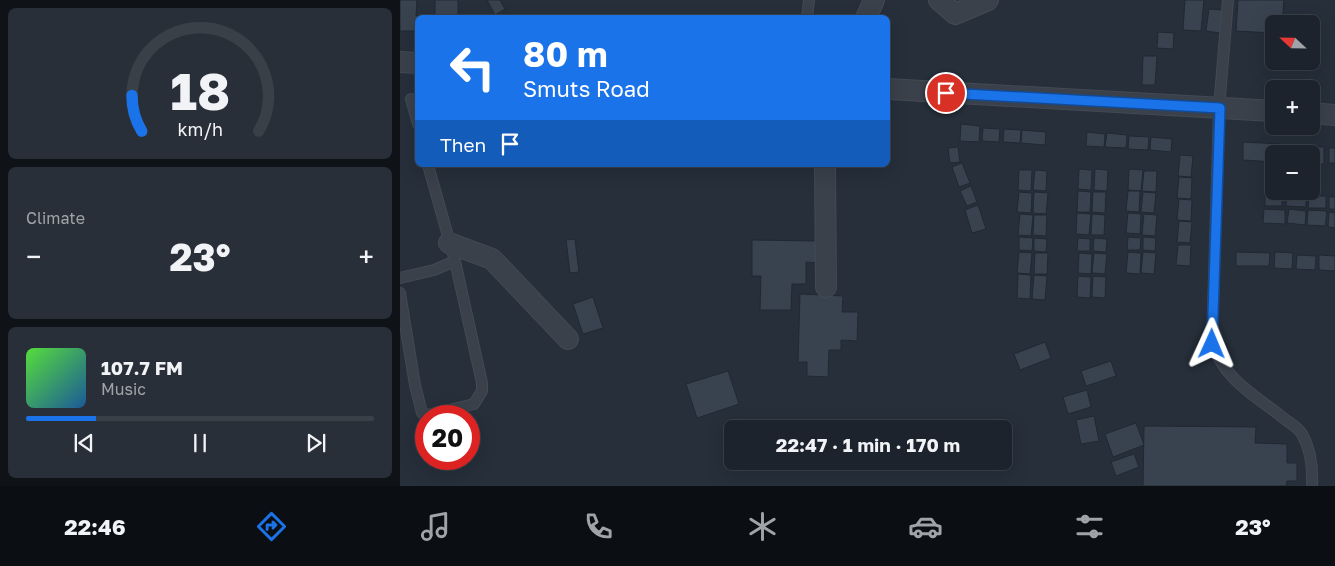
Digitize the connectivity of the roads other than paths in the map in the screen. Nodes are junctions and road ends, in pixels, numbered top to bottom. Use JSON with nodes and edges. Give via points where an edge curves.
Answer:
{"nodes":[{"id":1,"x":810,"y":0,"type":"edge"},
{"id":2,"x":874,"y":0,"type":"edge"},
{"id":3,"x":939,"y":0,"type":"edge"},
{"id":4,"x":988,"y":0,"type":"edge"},
{"id":5,"x":1228,"y":0,"type":"edge"},
{"id":6,"x":808,"y":15,"type":"edge"},
{"id":7,"x":867,"y":15,"type":"edge"},
{"id":8,"x":400,"y":62,"type":"edge"},
{"id":9,"x":415,"y":63,"type":"edge"},
{"id":10,"x":890,"y":89,"type":"edge"},
{"id":11,"x":411,"y":98,"type":"dead end"},
{"id":12,"x":1220,"y":108,"type":"junction"},
{"id":13,"x":1265,"y":110,"type":"edge"},
{"id":14,"x":415,"y":113,"type":"edge"},
{"id":15,"x":1320,"y":114,"type":"edge"},
{"id":16,"x":1335,"y":115,"type":"edge"},
{"id":17,"x":429,"y":167,"type":"edge"},
{"id":18,"x":825,"y":167,"type":"edge"},
{"id":19,"x":452,"y":252,"type":"junction"},
{"id":20,"x":400,"y":278,"type":"edge"},
{"id":21,"x":826,"y":287,"type":"dead end"},
{"id":22,"x":400,"y":293,"type":"edge"},
{"id":23,"x":568,"y":340,"type":"dead end"},
{"id":24,"x":1312,"y":486,"type":"edge"}],
"edges":[{"from":1,"to":6,"type":"lane"},
{"from":2,"to":7,"type":"street"},
{"from":3,"to":4,"type":"street","via":[[955,14]]},
{"from":5,"to":12,"type":"lane"},
{"from":8,"to":9,"type":"street"},
{"from":10,"to":12,"type":"street"},
{"from":11,"to":14,"type":"lane"},
{"from":12,"to":13,"type":"street"},
{"from":12,"to":24,"type":"lane","via":[[1212,344],[1226,372],[1302,432],[1313,471]]},
{"from":15,"to":16,"type":"street"},
{"from":17,"to":19,"type":"lane"},
{"from":18,"to":21,"type":"street"},
{"from":19,"to":20,"type":"lane","via":[[434,270]]},
{"from":19,"to":22,"type":"lane","via":[[482,383],[482,391],[474,404],[428,415],[422,412]]},
{"from":19,"to":23,"type":"street","via":[[492,259]]}]}
